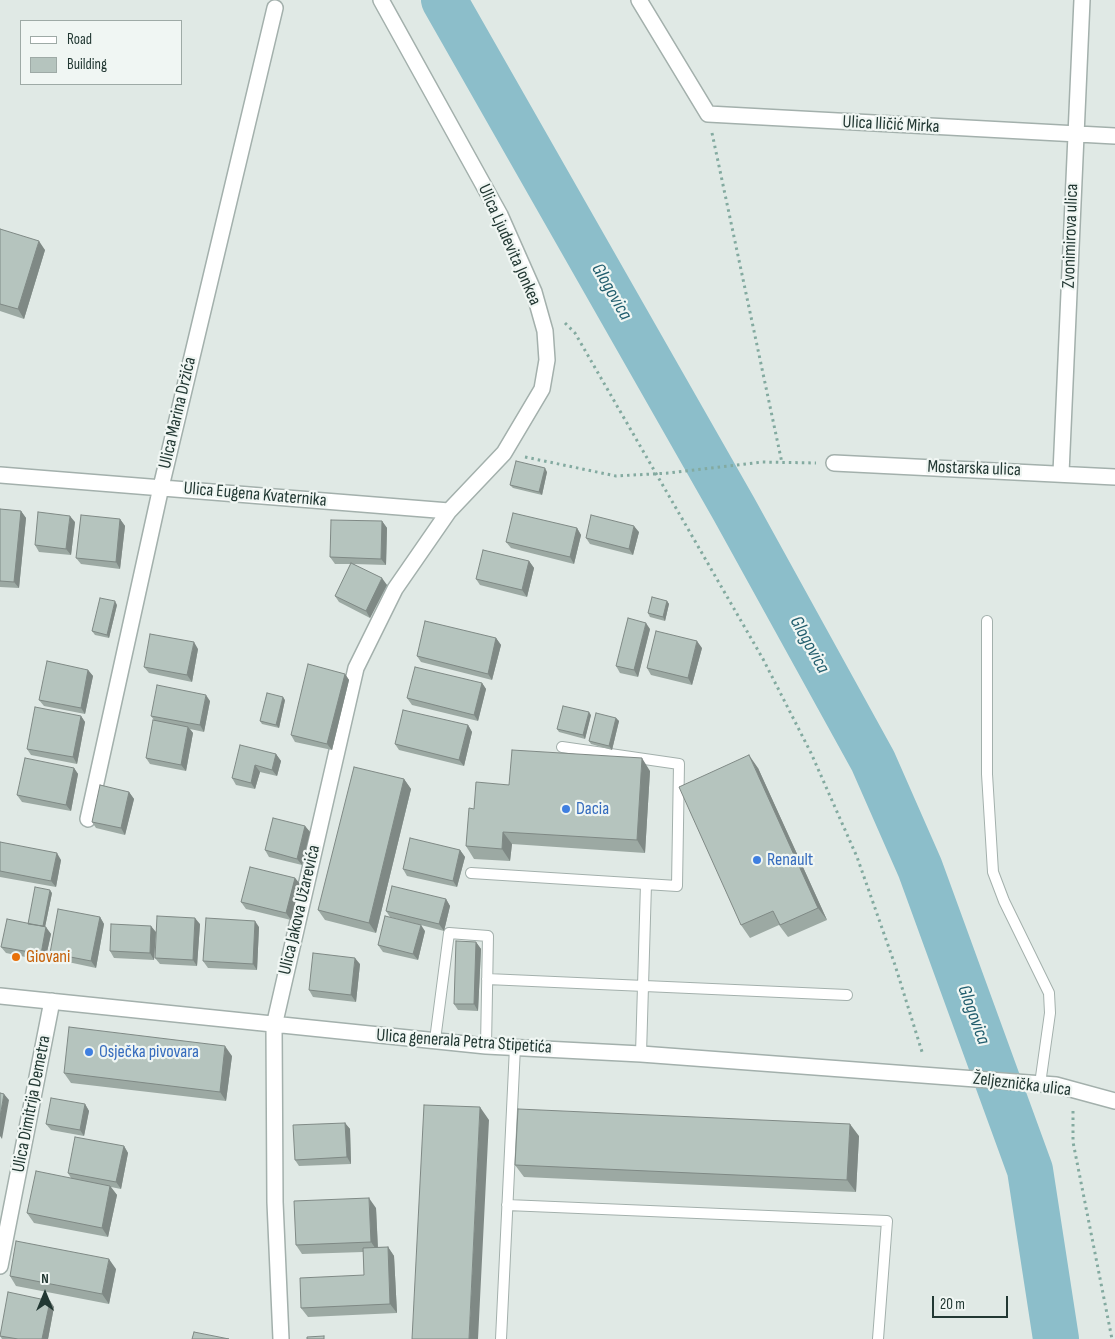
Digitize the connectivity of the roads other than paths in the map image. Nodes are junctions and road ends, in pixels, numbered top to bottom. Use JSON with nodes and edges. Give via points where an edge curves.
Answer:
{"nodes":[{"id":1,"x":381,"y":0,"type":"edge"},
{"id":2,"x":639,"y":0,"type":"edge"},
{"id":3,"x":1082,"y":0,"type":"edge"},
{"id":4,"x":275,"y":8,"type":"dead end"},
{"id":5,"x":1075,"y":135,"type":"junction"},
{"id":6,"x":1115,"y":136,"type":"edge"},
{"id":7,"x":834,"y":463,"type":"road end"},
{"id":8,"x":1061,"y":473,"type":"junction"},
{"id":9,"x":0,"y":475,"type":"edge"},
{"id":10,"x":1115,"y":477,"type":"edge"},
{"id":11,"x":161,"y":486,"type":"junction"},
{"id":12,"x":449,"y":511,"type":"junction"},
{"id":13,"x":987,"y":621,"type":"dead end"},
{"id":14,"x":562,"y":747,"type":"dead end"},
{"id":15,"x":88,"y":819,"type":"dead end"},
{"id":16,"x":471,"y":873,"type":"dead end"},
{"id":17,"x":646,"y":884,"type":"junction"},
{"id":18,"x":487,"y":979,"type":"junction"},
{"id":19,"x":642,"y":986,"type":"junction"},
{"id":20,"x":847,"y":995,"type":"dead end"},
{"id":21,"x":0,"y":996,"type":"edge"},
{"id":22,"x":52,"y":1001,"type":"junction"},
{"id":23,"x":274,"y":1026,"type":"junction"},
{"id":24,"x":435,"y":1040,"type":"junction"},
{"id":25,"x":486,"y":1046,"type":"junction"},
{"id":26,"x":515,"y":1047,"type":"junction"},
{"id":27,"x":641,"y":1054,"type":"junction"},
{"id":28,"x":929,"y":1075,"type":"joint"},
{"id":29,"x":1040,"y":1084,"type":"junction"},
{"id":30,"x":1115,"y":1101,"type":"edge"},
{"id":31,"x":507,"y":1205,"type":"junction"},
{"id":32,"x":0,"y":1266,"type":"edge"},
{"id":33,"x":280,"y":1339,"type":"edge"},
{"id":34,"x":501,"y":1339,"type":"edge"},
{"id":35,"x":878,"y":1339,"type":"edge"}],
"edges":[{"from":1,"to":12,"type":"street","name":"Ulica Ljudevita Jonkea","via":[[500,215],[538,304],[545,331],[547,360],[542,389],[504,453]]},
{"from":2,"to":5,"type":"street","name":"Ulica Iličić Mirka","via":[[708,114]]},
{"from":3,"to":5,"type":"street","name":"Zvonimirova ulica"},
{"from":4,"to":11,"type":"street","name":"Ulica Marina Držića"},
{"from":5,"to":6,"type":"street","name":"Ulica Iličić Mirka"},
{"from":5,"to":8,"type":"street","name":"Zvonimirova ulica"},
{"from":7,"to":8,"type":"street","name":"Mostarska ulica"},
{"from":8,"to":10,"type":"street","name":"Mostarska ulica"},
{"from":9,"to":11,"type":"street","name":"Ulica Eugena Kvaternika"},
{"from":11,"to":12,"type":"street","name":"Ulica Eugena Kvaternika"},
{"from":11,"to":15,"type":"street","name":"Ulica Marina Držića"},
{"from":12,"to":23,"type":"street","name":"Ulica Jakova Užarevića","via":[[395,589],[356,668]]},
{"from":13,"to":29,"type":"lane","via":[[987,774],[993,872],[1049,993],[1050,1013]]},
{"from":14,"to":17,"type":"lane","via":[[679,764],[677,886]]},
{"from":16,"to":17,"type":"lane"},
{"from":17,"to":19,"type":"lane"},
{"from":18,"to":19,"type":"lane"},
{"from":18,"to":24,"type":"lane","via":[[488,936],[449,933]]},
{"from":18,"to":25,"type":"lane"},
{"from":19,"to":20,"type":"lane"},
{"from":19,"to":27,"type":"lane"},
{"from":21,"to":22,"type":"street","name":"Ulica generala Petra Stipetića"},
{"from":22,"to":23,"type":"street","name":"Ulica generala Petra Stipetića"},
{"from":22,"to":32,"type":"street","name":"Ulica Dimitrija Demetra"},
{"from":23,"to":24,"type":"street","name":"Ulica generala Petra Stipetića"},
{"from":23,"to":33,"type":"street","name":"Ulica Jakova Užarevića"},
{"from":24,"to":25,"type":"street","name":"Ulica generala Petra Stipetića"},
{"from":25,"to":26,"type":"street","name":"Ulica generala Petra Stipetića"},
{"from":26,"to":27,"type":"street","name":"Ulica generala Petra Stipetića"},
{"from":26,"to":31,"type":"lane"},
{"from":27,"to":28,"type":"street","name":"Ulica generala Petra Stipetića"},
{"from":28,"to":29,"type":"street","name":"Željeznička ulica"},
{"from":29,"to":30,"type":"street","name":"Željeznička ulica","via":[[1056,1085]]},
{"from":31,"to":34,"type":"lane"},
{"from":31,"to":35,"type":"lane","via":[[887,1222]]}]}
